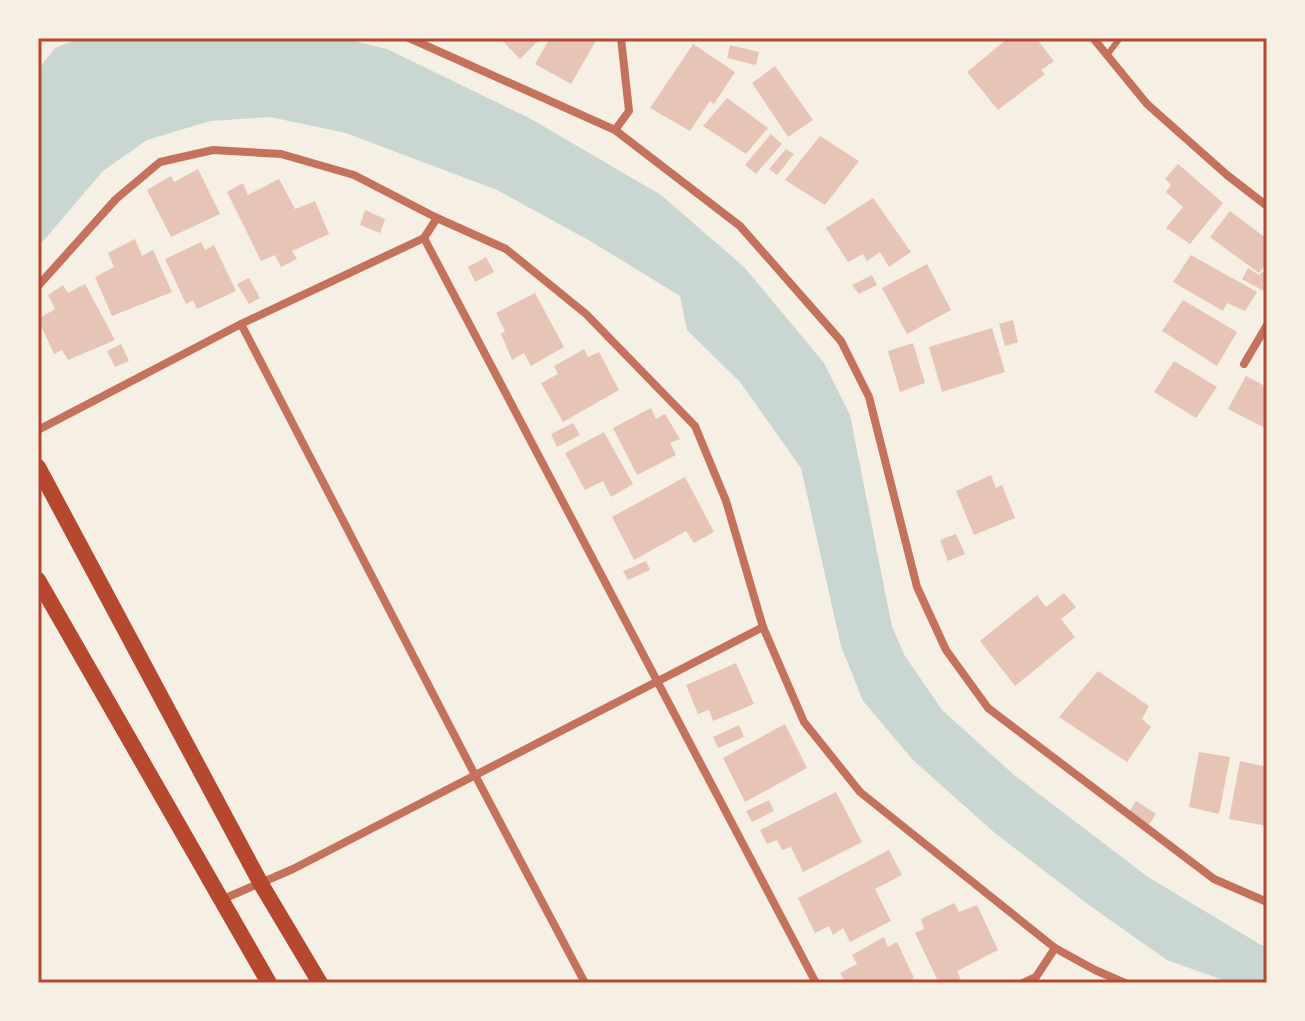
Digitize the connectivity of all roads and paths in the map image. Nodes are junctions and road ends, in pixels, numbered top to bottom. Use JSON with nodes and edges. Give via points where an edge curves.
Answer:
{"nodes":[{"id":1,"x":409,"y":38,"type":"edge"},
{"id":2,"x":621,"y":38,"type":"edge"},
{"id":3,"x":1093,"y":38,"type":"edge"},
{"id":4,"x":1120,"y":38,"type":"edge"},
{"id":5,"x":1107,"y":55,"type":"junction"},
{"id":6,"x":615,"y":130,"type":"junction"},
{"id":7,"x":1267,"y":206,"type":"edge"},
{"id":8,"x":437,"y":218,"type":"junction"},
{"id":9,"x":424,"y":238,"type":"junction"},
{"id":10,"x":38,"y":286,"type":"edge"},
{"id":11,"x":241,"y":324,"type":"junction"},
{"id":12,"x":1267,"y":325,"type":"edge"},
{"id":13,"x":1244,"y":364,"type":"dead end"},
{"id":14,"x":38,"y":430,"type":"edge"},
{"id":15,"x":38,"y":467,"type":"edge"},
{"id":16,"x":38,"y":580,"type":"edge"},
{"id":17,"x":763,"y":627,"type":"junction"},
{"id":18,"x":657,"y":683,"type":"junction"},
{"id":19,"x":475,"y":775,"type":"junction"},
{"id":20,"x":261,"y":884,"type":"junction"},
{"id":21,"x":220,"y":901,"type":"junction"},
{"id":22,"x":1267,"y":902,"type":"edge"},
{"id":23,"x":1055,"y":948,"type":"junction"},
{"id":24,"x":1038,"y":980,"type":"edge"},
{"id":25,"x":269,"y":983,"type":"edge"},
{"id":26,"x":320,"y":983,"type":"edge"},
{"id":27,"x":585,"y":983,"type":"edge"},
{"id":28,"x":816,"y":983,"type":"edge"},
{"id":29,"x":1023,"y":983,"type":"edge"},
{"id":30,"x":1125,"y":983,"type":"edge"}],
"edges":[{"from":1,"to":6,"type":"street"},
{"from":2,"to":6,"type":"street","via":[[629,111]]},
{"from":3,"to":5,"type":"street"},
{"from":4,"to":5,"type":"lane"},
{"from":5,"to":7,"type":"street","via":[[1147,104]]},
{"from":6,"to":22,"type":"street","via":[[740,226],[841,341],[869,397],[917,587],[946,650],[988,708],[1214,879]]},
{"from":8,"to":9,"type":"street"},
{"from":8,"to":10,"type":"street","via":[[354,175],[281,154],[213,150],[160,162],[116,199]]},
{"from":8,"to":17,"type":"street","via":[[506,249],[586,314],[695,426],[726,501]]},
{"from":9,"to":11,"type":"street"},
{"from":9,"to":18,"type":"street"},
{"from":11,"to":14,"type":"street"},
{"from":11,"to":19,"type":"street"},
{"from":12,"to":13,"type":"street"},
{"from":15,"to":20,"type":"main road"},
{"from":16,"to":21,"type":"main road"},
{"from":17,"to":18,"type":"street"},
{"from":17,"to":23,"type":"street","via":[[804,722],[860,792]]},
{"from":18,"to":19,"type":"street"},
{"from":18,"to":28,"type":"street"},
{"from":19,"to":20,"type":"street"},
{"from":19,"to":27,"type":"street"},
{"from":20,"to":21,"type":"street"},
{"from":20,"to":26,"type":"main road"},
{"from":21,"to":25,"type":"main road"},
{"from":23,"to":24,"type":"street"},
{"from":23,"to":30,"type":"street"},
{"from":24,"to":29,"type":"street"}]}
